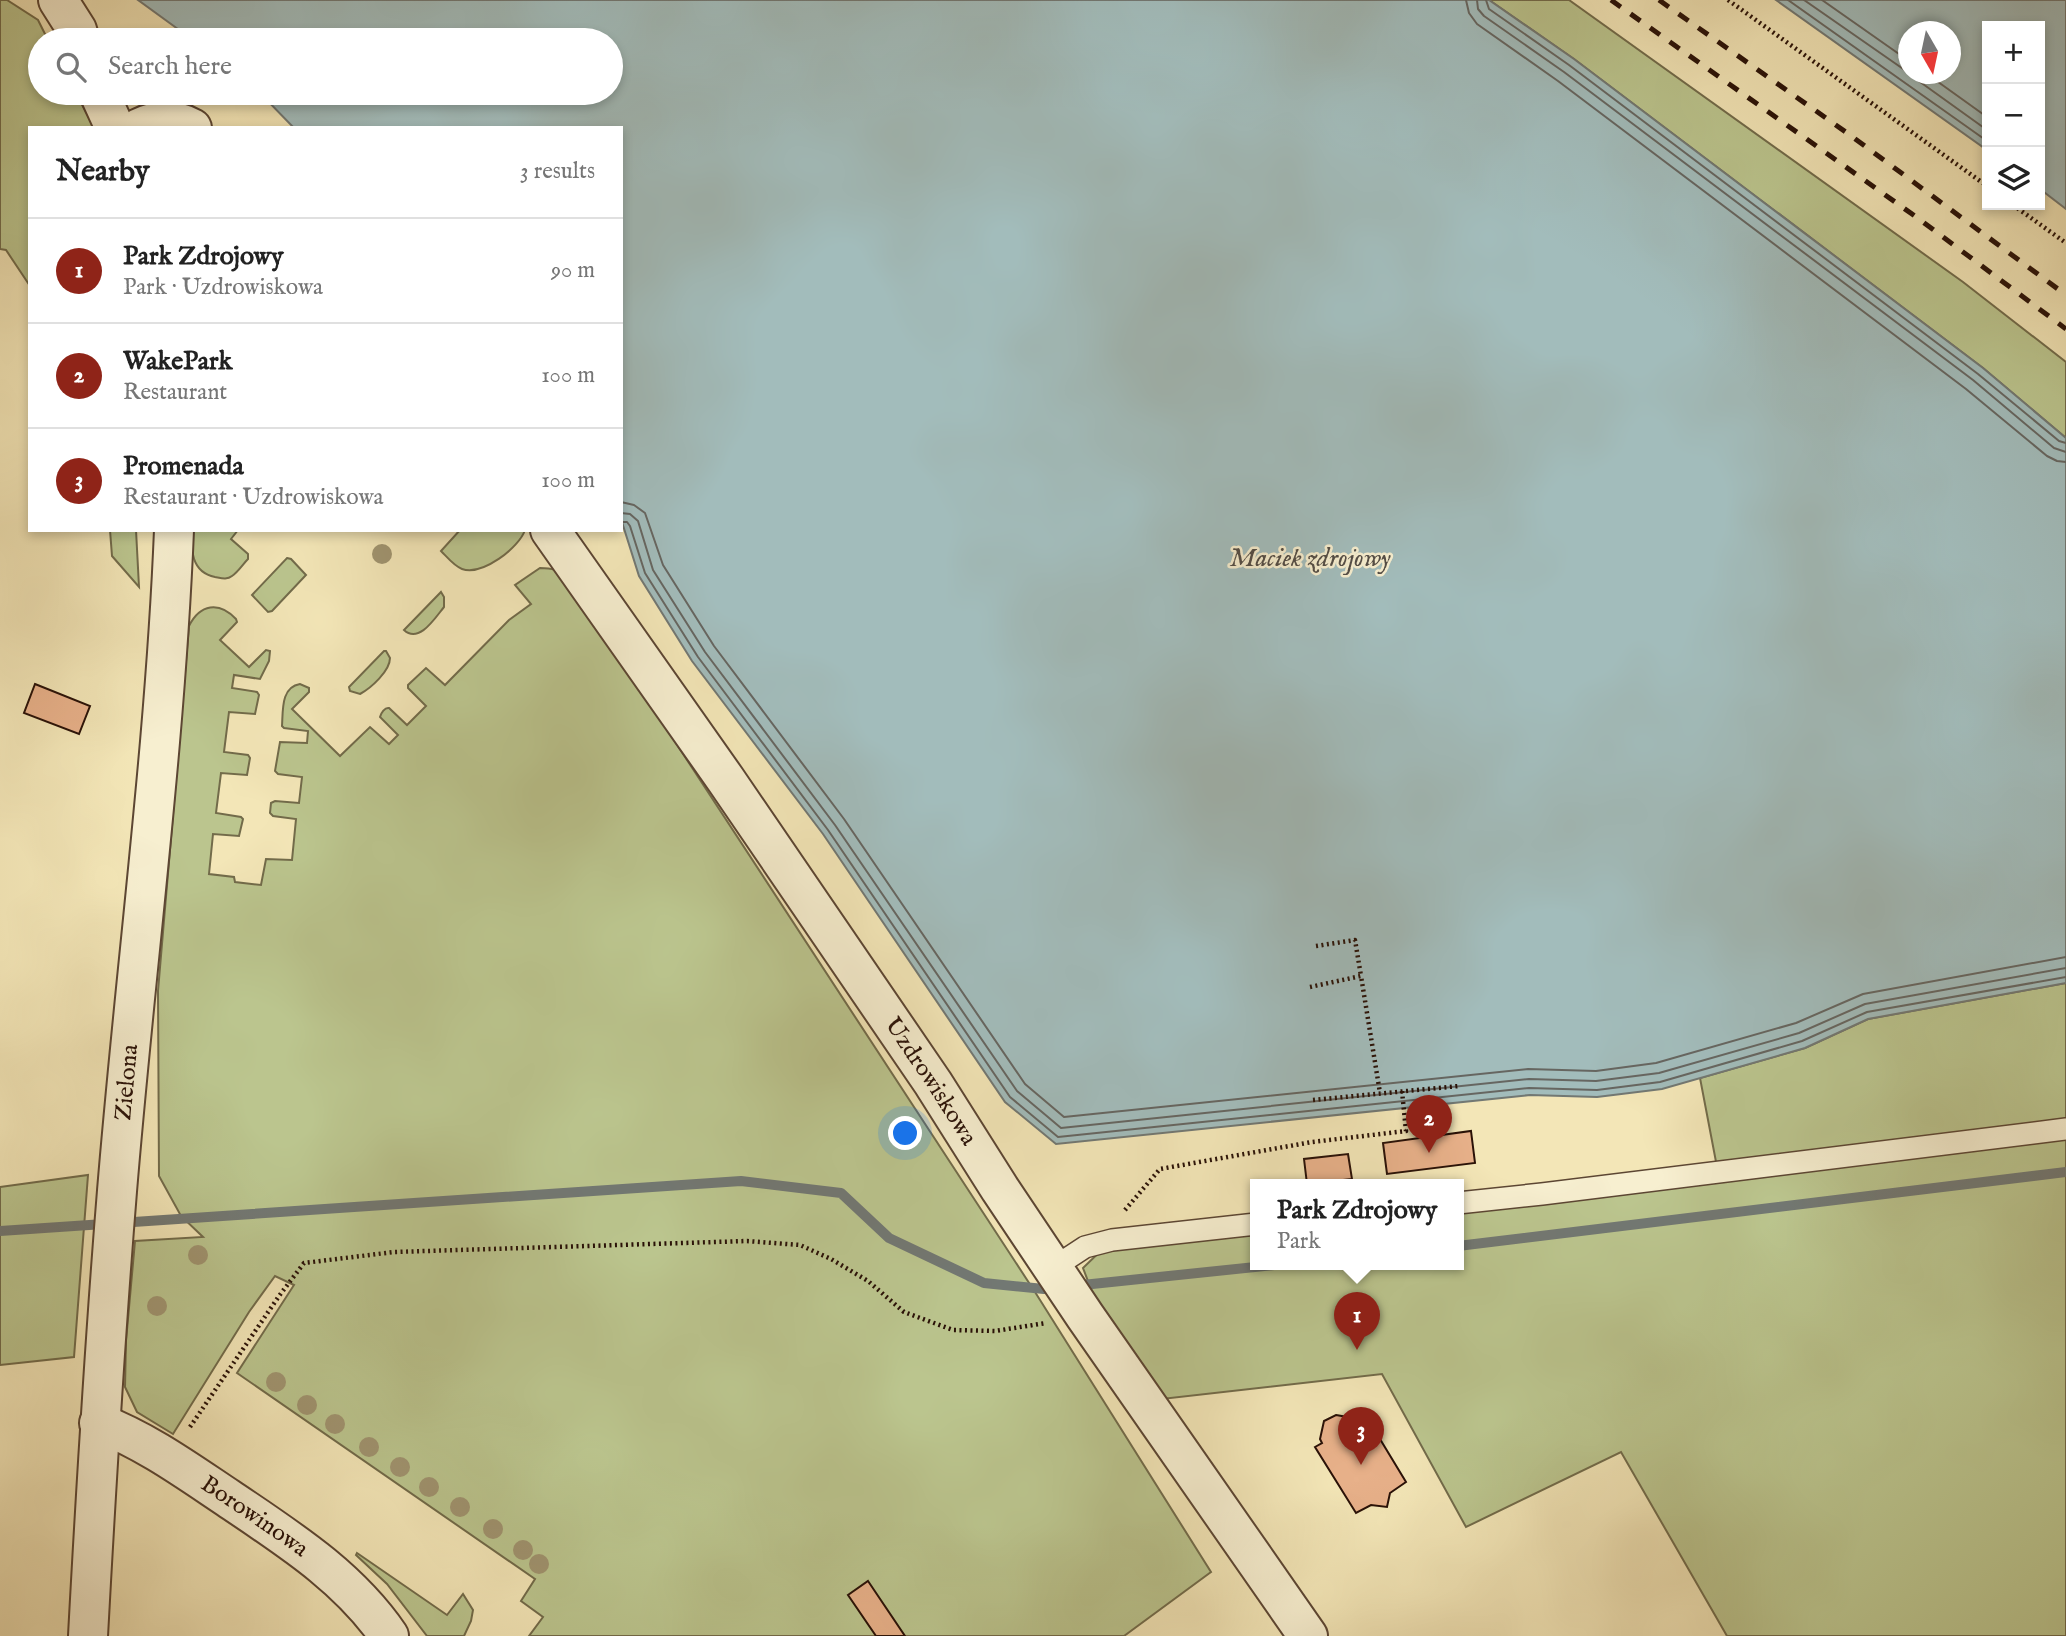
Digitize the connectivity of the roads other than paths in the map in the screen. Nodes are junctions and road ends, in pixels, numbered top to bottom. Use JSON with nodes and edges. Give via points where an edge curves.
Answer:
{"nodes":[{"id":1,"x":104,"y":105,"type":"edge"},
{"id":2,"x":152,"y":105,"type":"edge"},
{"id":3,"x":167,"y":125,"type":"edge"},
{"id":4,"x":114,"y":126,"type":"edge"},
{"id":5,"x":174,"y":532,"type":"edge"},
{"id":6,"x":551,"y":532,"type":"edge"},
{"id":7,"x":2066,"y":1129,"type":"edge"},
{"id":8,"x":1464,"y":1202,"type":"edge"},
{"id":9,"x":1250,"y":1225,"type":"edge"},
{"id":10,"x":1053,"y":1268,"type":"junction"},
{"id":11,"x":99,"y":1423,"type":"junction"},
{"id":12,"x":88,"y":1636,"type":"edge"},
{"id":13,"x":388,"y":1636,"type":"edge"},
{"id":14,"x":1308,"y":1636,"type":"edge"}],
"edges":[{"from":1,"to":4,"type":"street"},
{"from":2,"to":3,"type":"street"},
{"from":5,"to":11,"type":"street","name":"Zielona"},
{"from":6,"to":10,"type":"street","name":"Uzdrowiskowa","via":[[781,859]]},
{"from":7,"to":8,"type":"lane"},
{"from":9,"to":10,"type":"lane","via":[[1111,1240],[1084,1247]]},
{"from":10,"to":14,"type":"street","name":"Uzdrowiskowa"},
{"from":11,"to":12,"type":"street","name":"Zielona"},
{"from":11,"to":13,"type":"street","name":"Borowinowa","via":[[160,1452],[308,1553],[340,1579]]}]}
